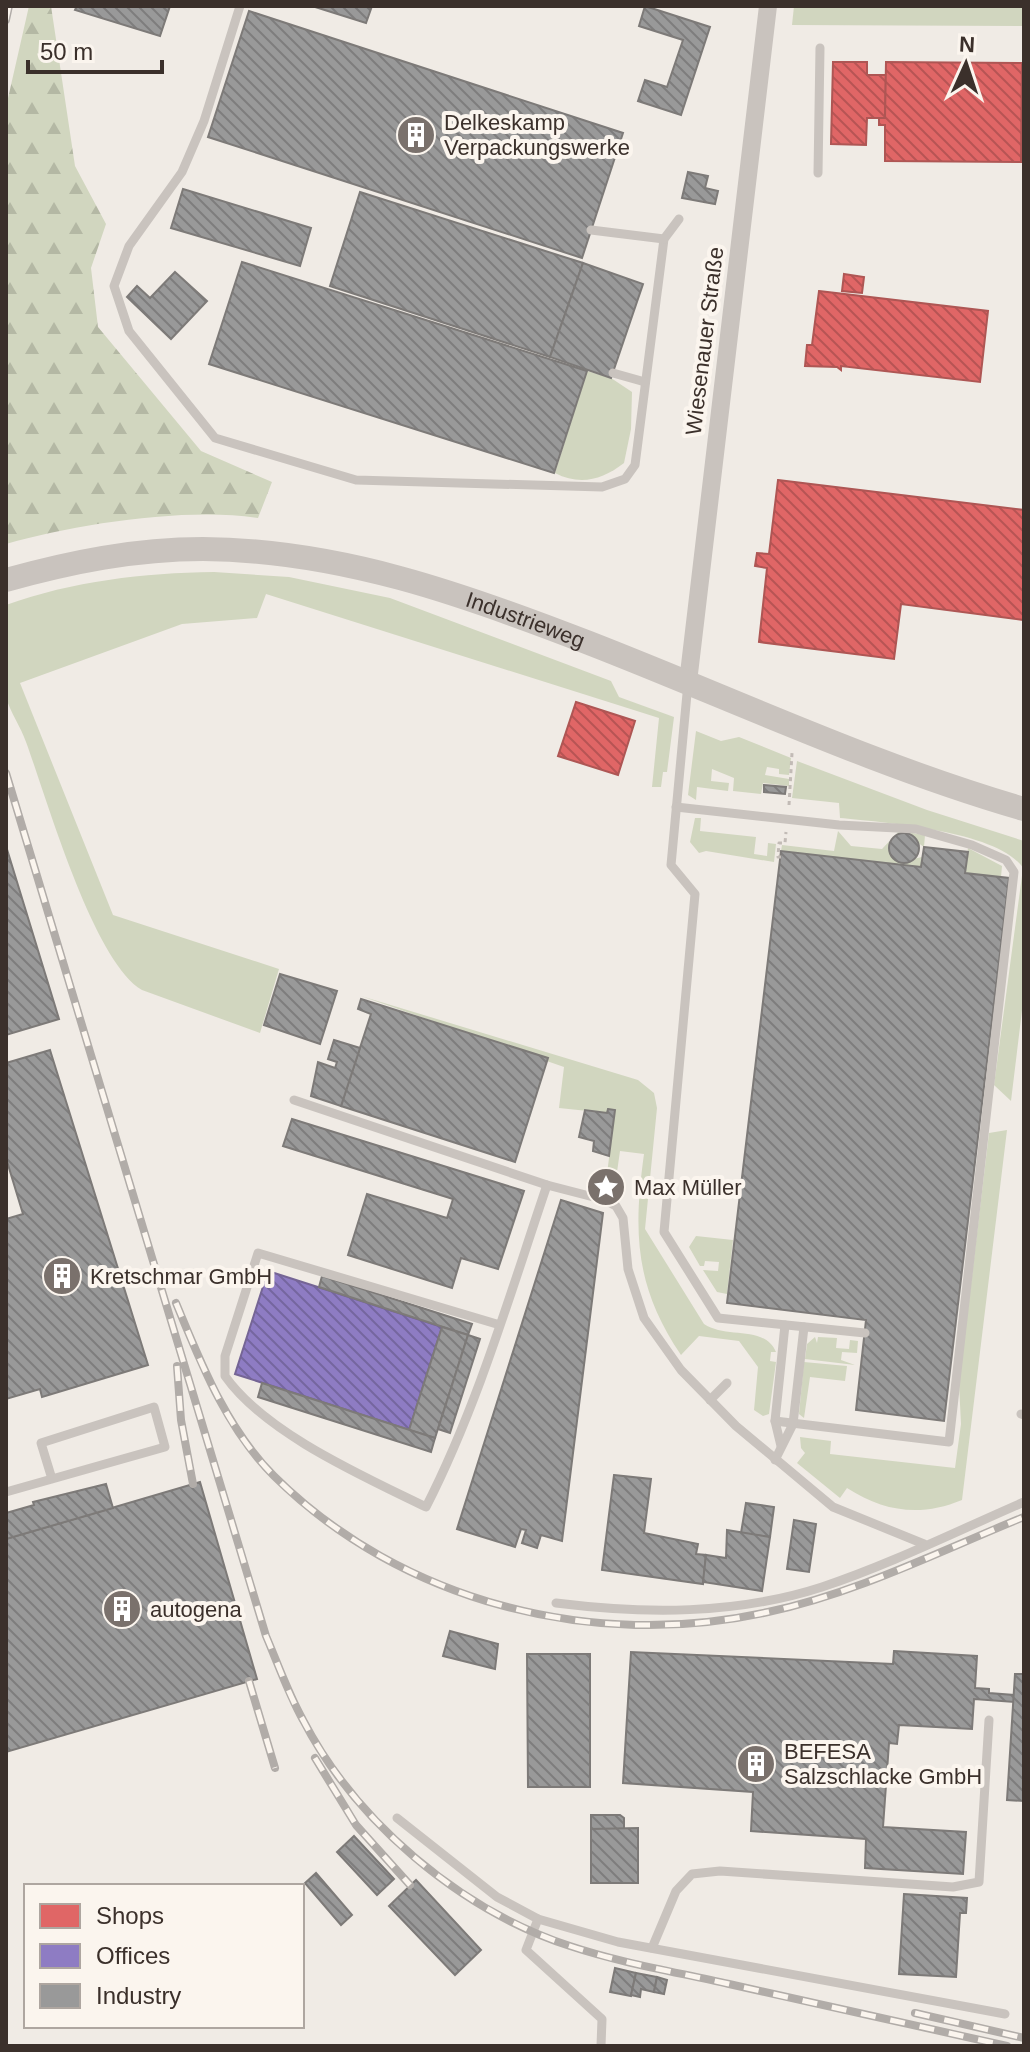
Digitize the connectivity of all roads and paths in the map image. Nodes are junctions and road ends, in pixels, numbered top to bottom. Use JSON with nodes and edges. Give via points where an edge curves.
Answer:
{"nodes":[{"id":1,"x":240,"y":6,"type":"edge"},
{"id":2,"x":768,"y":6,"type":"edge"},
{"id":3,"x":820,"y":48,"type":"dead end"},
{"id":4,"x":818,"y":173,"type":"dead end"},
{"id":5,"x":679,"y":219,"type":"dead end"},
{"id":6,"x":591,"y":230,"type":"dead end"},
{"id":7,"x":664,"y":239,"type":"junction"},
{"id":8,"x":613,"y":373,"type":"dead end"},
{"id":9,"x":645,"y":382,"type":"junction"},
{"id":10,"x":6,"y":580,"type":"edge"},
{"id":11,"x":688,"y":682,"type":"junction"},
{"id":12,"x":676,"y":807,"type":"junction"},
{"id":13,"x":1024,"y":809,"type":"edge"},
{"id":14,"x":294,"y":1100,"type":"dead end"},
{"id":15,"x":547,"y":1185,"type":"junction"},
{"id":16,"x":500,"y":1325,"type":"junction"},
{"id":17,"x":785,"y":1325,"type":"junction"},
{"id":18,"x":804,"y":1327,"type":"junction"},
{"id":19,"x":865,"y":1333,"type":"dead end"},
{"id":20,"x":727,"y":1383,"type":"dead end"},
{"id":21,"x":710,"y":1400,"type":"junction"},
{"id":22,"x":775,"y":1421,"type":"junction"},
{"id":23,"x":793,"y":1424,"type":"junction"},
{"id":24,"x":781,"y":1446,"type":"junction"},
{"id":25,"x":775,"y":1460,"type":"junction"},
{"id":26,"x":52,"y":1479,"type":"junction"},
{"id":27,"x":6,"y":1492,"type":"edge"},
{"id":28,"x":1024,"y":1502,"type":"edge"},
{"id":29,"x":924,"y":1544,"type":"junction"},
{"id":30,"x":556,"y":1603,"type":"dead end"},
{"id":31,"x":989,"y":1720,"type":"dead end"},
{"id":32,"x":397,"y":1818,"type":"dead end"},
{"id":33,"x":538,"y":1919,"type":"junction"},
{"id":34,"x":652,"y":1948,"type":"junction"},
{"id":35,"x":1005,"y":2014,"type":"dead end"},
{"id":36,"x":601,"y":2046,"type":"edge"}],
"edges":[{"from":1,"to":9,"type":"lane","via":[[182,172],[129,246],[114,286],[129,331],[215,438],[356,480],[602,487],[625,479],[635,465]]},
{"from":2,"to":11,"type":"street","name":"Wiesenauer Straße"},
{"from":3,"to":4,"type":"lane"},
{"from":5,"to":7,"type":"lane"},
{"from":6,"to":7,"type":"lane"},
{"from":7,"to":9,"type":"lane"},
{"from":8,"to":9,"type":"lane"},
{"from":10,"to":11,"type":"street","name":"Industrieweg","via":[[111,556],[172,551],[251,551],[344,563],[502,609]]},
{"from":11,"to":12,"type":"lane"},
{"from":11,"to":13,"type":"street","name":"Industrieweg"},
{"from":12,"to":17,"type":"lane","via":[[671,865],[695,894],[664,1232],[718,1318]]},
{"from":12,"to":23,"type":"lane","via":[[916,829],[995,855],[1014,872],[949,1442]]},
{"from":14,"to":15,"type":"lane"},
{"from":15,"to":16,"type":"lane"},
{"from":15,"to":21,"type":"lane","via":[[616,1206],[644,1318]]},
{"from":16,"to":16,"type":"lane","via":[[459,1443],[426,1507],[255,1411],[225,1376],[225,1356],[258,1253]]},
{"from":17,"to":18,"type":"lane"},
{"from":17,"to":22,"type":"lane"},
{"from":18,"to":19,"type":"lane"},
{"from":18,"to":23,"type":"lane"},
{"from":20,"to":21,"type":"lane"},
{"from":21,"to":25,"type":"lane"},
{"from":22,"to":23,"type":"lane"},
{"from":22,"to":24,"type":"lane"},
{"from":23,"to":24,"type":"lane"},
{"from":24,"to":25,"type":"lane"},
{"from":25,"to":29,"type":"lane","via":[[842,1512]]},
{"from":26,"to":26,"type":"lane","via":[[165,1447],[154,1407],[41,1443]]},
{"from":26,"to":27,"type":"lane"},
{"from":28,"to":29,"type":"lane"},
{"from":29,"to":30,"type":"lane","via":[[819,1588],[734,1606],[648,1611]]},
{"from":31,"to":34,"type":"lane","via":[[979,1882],[953,1887],[720,1871],[692,1874],[676,1891]]},
{"from":32,"to":33,"type":"lane","via":[[497,1897]]},
{"from":33,"to":34,"type":"lane"},
{"from":33,"to":36,"type":"lane","via":[[526,1950],[602,2019]]},
{"from":34,"to":35,"type":"lane"}]}
